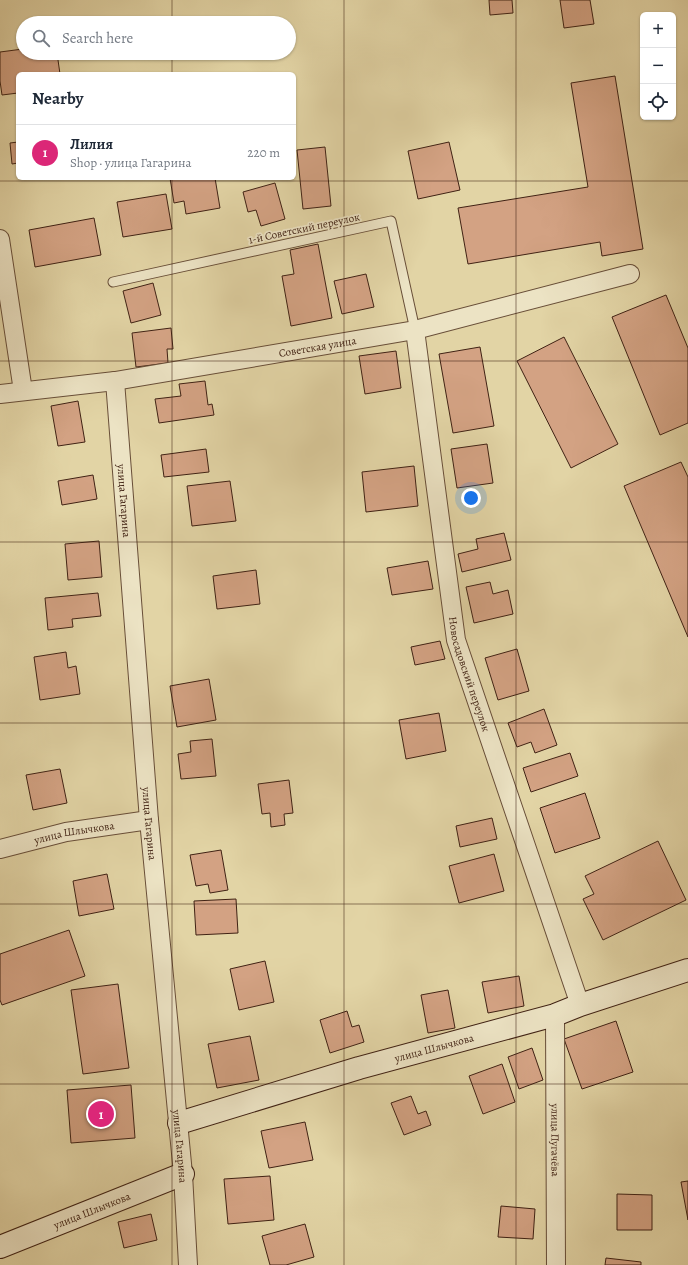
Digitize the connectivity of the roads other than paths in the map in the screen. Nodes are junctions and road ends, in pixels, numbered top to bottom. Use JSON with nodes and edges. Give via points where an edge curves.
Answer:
{"nodes":[{"id":1,"x":0,"y":239,"type":"edge"},
{"id":2,"x":630,"y":274,"type":"dead end"},
{"id":3,"x":113,"y":282,"type":"dead end"},
{"id":4,"x":415,"y":330,"type":"junction"},
{"id":5,"x":115,"y":381,"type":"junction"},
{"id":6,"x":23,"y":391,"type":"junction"},
{"id":7,"x":0,"y":394,"type":"edge"},
{"id":8,"x":149,"y":820,"type":"junction"},
{"id":9,"x":0,"y":849,"type":"edge"},
{"id":10,"x":688,"y":970,"type":"edge"},
{"id":11,"x":580,"y":1005,"type":"junction"},
{"id":12,"x":555,"y":1014,"type":"junction"},
{"id":13,"x":179,"y":1123,"type":"junction"},
{"id":14,"x":183,"y":1174,"type":"junction"},
{"id":15,"x":0,"y":1247,"type":"edge"},
{"id":16,"x":188,"y":1265,"type":"edge"},
{"id":17,"x":556,"y":1265,"type":"edge"}],
"edges":[{"from":1,"to":6,"type":"street"},
{"from":2,"to":4,"type":"street","name":"Советская улица"},
{"from":3,"to":4,"type":"lane","name":"1-й Советский переулок","via":[[391,221]]},
{"from":4,"to":5,"type":"street","name":"Советская улица"},
{"from":4,"to":11,"type":"street","name":"Новосадовский переулок","via":[[456,640]]},
{"from":5,"to":6,"type":"street","name":"Советская улица"},
{"from":5,"to":8,"type":"street","name":"улица Гагарина"},
{"from":6,"to":7,"type":"street","name":"Советская улица"},
{"from":8,"to":9,"type":"street","name":"улица Шлычкова","via":[[66,832]]},
{"from":8,"to":13,"type":"street","name":"улица Гагарина"},
{"from":10,"to":11,"type":"street","name":"улица Шлычкова"},
{"from":11,"to":12,"type":"street","name":"улица Шлычкова"},
{"from":12,"to":13,"type":"street","name":"улица Шлычкова","via":[[359,1068]]},
{"from":12,"to":17,"type":"street","name":"улица Пугачёва"},
{"from":13,"to":14,"type":"street","name":"улица Гагарина"},
{"from":14,"to":15,"type":"street","name":"улица Шлычкова"},
{"from":14,"to":16,"type":"street","name":"улица Гагарина"}]}
